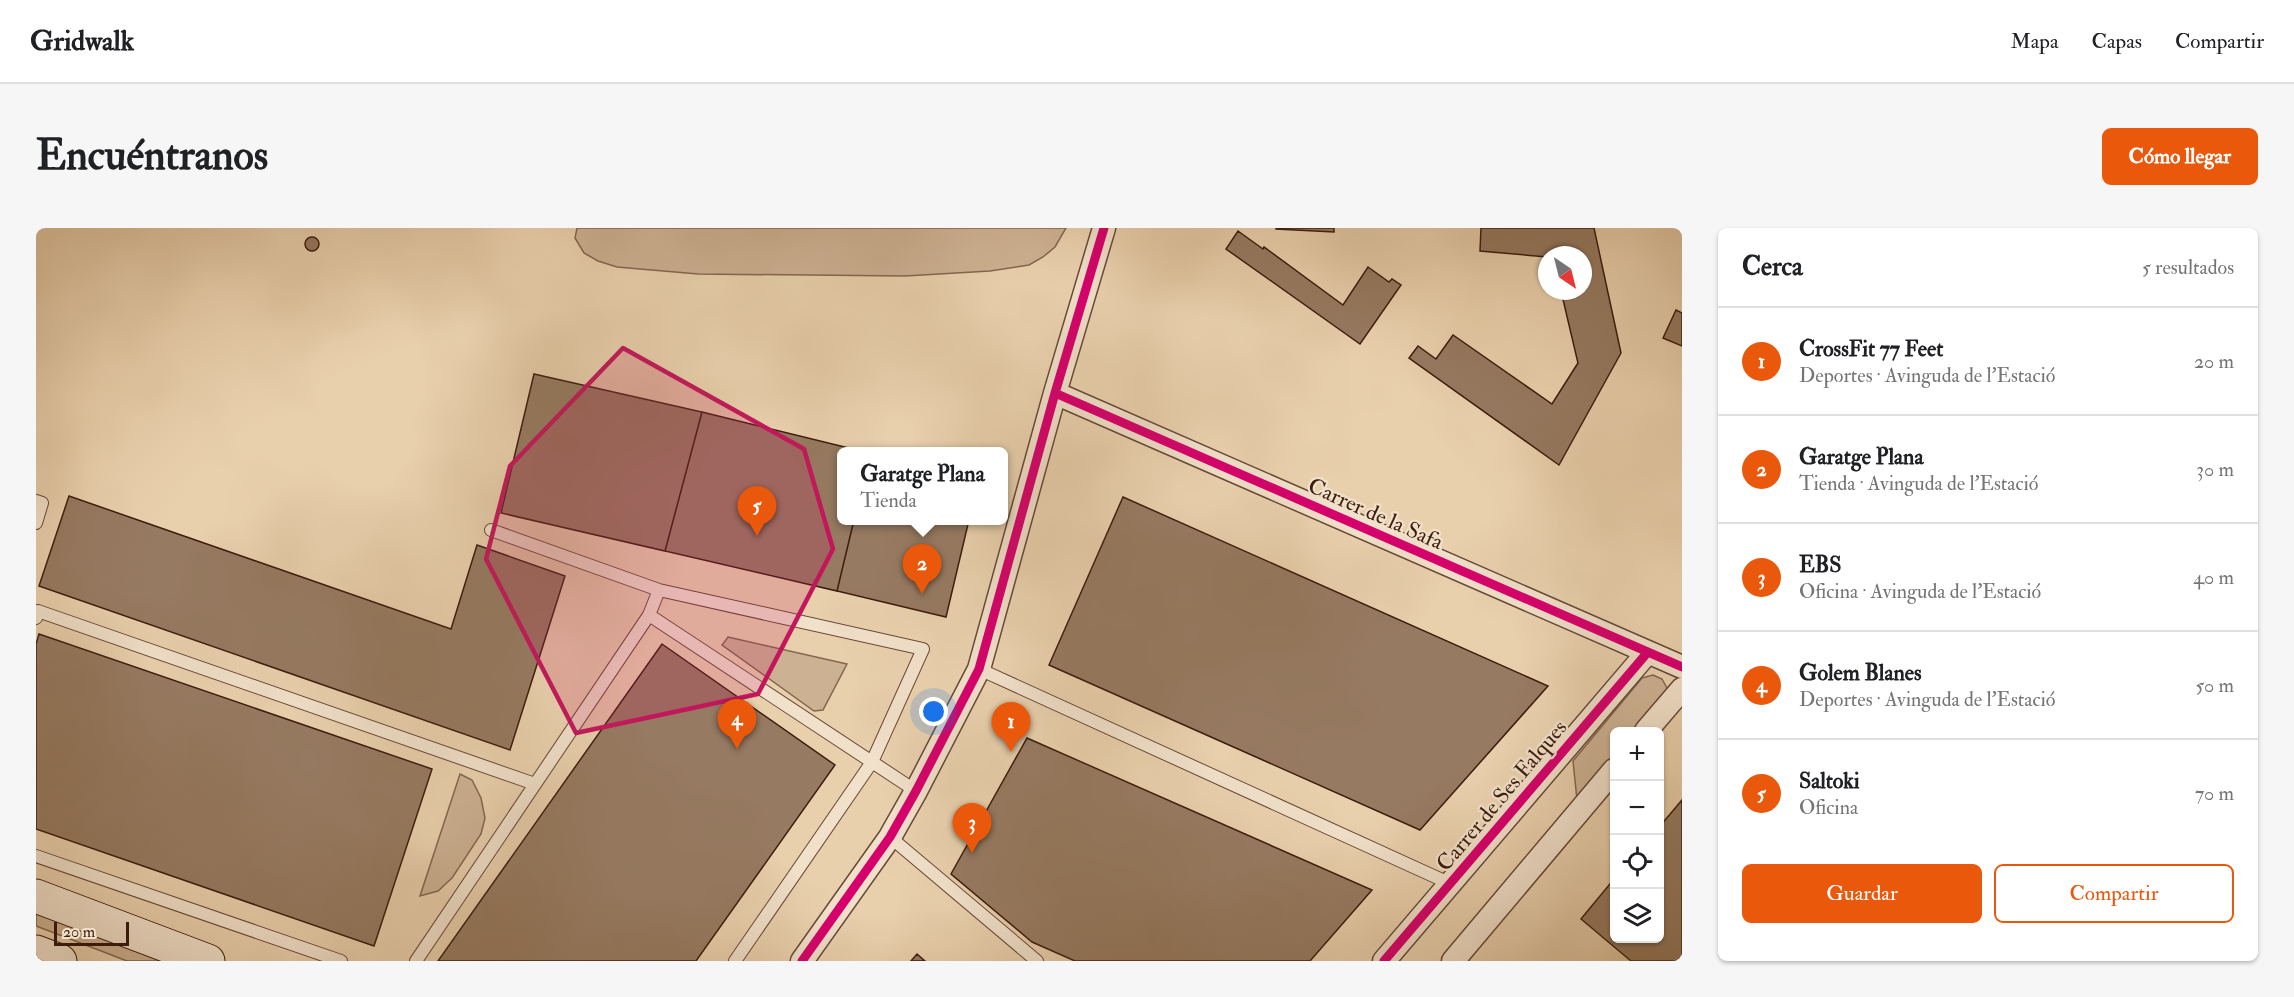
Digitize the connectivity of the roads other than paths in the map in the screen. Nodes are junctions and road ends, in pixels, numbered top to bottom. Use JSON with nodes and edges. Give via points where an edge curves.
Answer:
{"nodes":[{"id":1,"x":1104,"y":228,"type":"edge"},
{"id":2,"x":1055,"y":393,"type":"junction"},
{"id":3,"x":36,"y":501,"type":"edge"},
{"id":4,"x":36,"y":522,"type":"edge"},
{"id":5,"x":491,"y":530,"type":"dead end"},
{"id":6,"x":659,"y":590,"type":"junction"},
{"id":7,"x":649,"y":615,"type":"junction"},
{"id":8,"x":36,"y":618,"type":"edge"},
{"id":9,"x":1647,"y":653,"type":"junction"},
{"id":10,"x":1682,"y":667,"type":"edge"},
{"id":11,"x":979,"y":669,"type":"junction"},
{"id":12,"x":1682,"y":689,"type":"edge"},
{"id":13,"x":1650,"y":727,"type":"edge"},
{"id":14,"x":872,"y":762,"type":"junction"},
{"id":15,"x":1610,"y":775,"type":"edge"},
{"id":16,"x":535,"y":784,"type":"junction"},
{"id":17,"x":916,"y":791,"type":"junction"},
{"id":18,"x":890,"y":837,"type":"junction"},
{"id":19,"x":36,"y":856,"type":"edge"},
{"id":20,"x":1451,"y":884,"type":"junction"},
{"id":21,"x":36,"y":896,"type":"edge"},
{"id":22,"x":36,"y":952,"type":"edge"},
{"id":23,"x":60,"y":961,"type":"edge"},
{"id":24,"x":208,"y":961,"type":"edge"},
{"id":25,"x":341,"y":961,"type":"edge"},
{"id":26,"x":416,"y":961,"type":"edge"},
{"id":27,"x":735,"y":961,"type":"edge"},
{"id":28,"x":802,"y":961,"type":"edge"},
{"id":29,"x":1037,"y":961,"type":"edge"},
{"id":30,"x":1384,"y":961,"type":"edge"},
{"id":31,"x":1453,"y":961,"type":"edge"}],
"edges":[{"from":1,"to":2,"type":"street"},
{"from":2,"to":9,"type":"street","name":"Carrer de la Safa"},
{"from":2,"to":11,"type":"street"},
{"from":3,"to":4,"type":"lane","via":[[42,503]]},
{"from":5,"to":6,"type":"lane"},
{"from":6,"to":7,"type":"lane"},
{"from":6,"to":14,"type":"lane","via":[[923,649]]},
{"from":7,"to":14,"type":"lane"},
{"from":7,"to":16,"type":"lane"},
{"from":8,"to":16,"type":"lane","via":[[38,611]]},
{"from":9,"to":10,"type":"street","name":"Carrer de la Safa"},
{"from":9,"to":20,"type":"street","name":"Carrer de Ses Falques"},
{"from":11,"to":17,"type":"street"},
{"from":11,"to":20,"type":"lane"},
{"from":12,"to":13,"type":"street"},
{"from":14,"to":17,"type":"lane"},
{"from":14,"to":27,"type":"lane"},
{"from":15,"to":31,"type":"street"},
{"from":16,"to":26,"type":"lane"},
{"from":17,"to":18,"type":"street"},
{"from":18,"to":28,"type":"street"},
{"from":18,"to":29,"type":"lane"},
{"from":19,"to":25,"type":"lane"},
{"from":20,"to":30,"type":"street","name":"Carrer de Ses Falques"},
{"from":21,"to":24,"type":"street"},
{"from":22,"to":23,"type":"street"}]}
